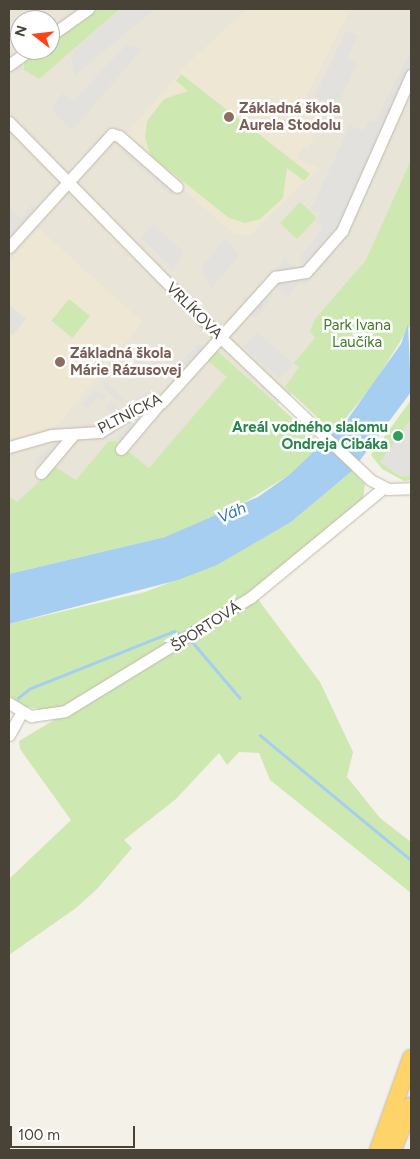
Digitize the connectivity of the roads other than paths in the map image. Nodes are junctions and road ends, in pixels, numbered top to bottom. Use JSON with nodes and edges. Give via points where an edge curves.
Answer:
{"nodes":[{"id":1,"x":88,"y":9,"type":"edge"},
{"id":2,"x":60,"y":29,"type":"edge"},
{"id":3,"x":411,"y":75,"type":"edge"},
{"id":4,"x":10,"y":125,"type":"edge"},
{"id":5,"x":66,"y":182,"type":"junction"},
{"id":6,"x":177,"y":187,"type":"dead end"},
{"id":7,"x":9,"y":247,"type":"edge"},
{"id":8,"x":219,"y":336,"type":"junction"},
{"id":9,"x":162,"y":402,"type":"junction"},
{"id":10,"x":74,"y":434,"type":"junction"},
{"id":11,"x":10,"y":448,"type":"edge"},
{"id":12,"x":121,"y":448,"type":"dead end"},
{"id":13,"x":41,"y":473,"type":"dead end"},
{"id":14,"x":383,"y":488,"type":"junction"},
{"id":15,"x":411,"y":488,"type":"edge"},
{"id":16,"x":9,"y":703,"type":"edge"},
{"id":17,"x":21,"y":713,"type":"junction"},
{"id":18,"x":9,"y":735,"type":"edge"},
{"id":19,"x":411,"y":1058,"type":"edge"},
{"id":20,"x":411,"y":1105,"type":"edge"},
{"id":21,"x":378,"y":1150,"type":"edge"},
{"id":22,"x":394,"y":1150,"type":"edge"}],
"edges":[{"from":1,"to":2,"type":"street"},
{"from":3,"to":8,"type":"street","name":"PLTNÍCKA","via":[[338,238],[306,272],[275,277]]},
{"from":4,"to":5,"type":"street","name":"VRLÍKOVA"},
{"from":5,"to":6,"type":"street","via":[[73,180],[115,134]]},
{"from":5,"to":7,"type":"street"},
{"from":5,"to":8,"type":"street","name":"VRLÍKOVA"},
{"from":8,"to":9,"type":"street","name":"PLTNÍCKA"},
{"from":8,"to":14,"type":"street","name":"VRLÍKOVA","via":[[364,474]]},
{"from":9,"to":10,"type":"street","name":"PLTNÍCKA","via":[[133,412],[100,432]]},
{"from":9,"to":12,"type":"street"},
{"from":10,"to":11,"type":"street","name":"PLTNÍCKA"},
{"from":10,"to":13,"type":"street"},
{"from":14,"to":15,"type":"street"},
{"from":14,"to":17,"type":"street","name":"ŠPORTOVÁ","via":[[251,597],[200,632],[65,711],[39,717]]},
{"from":16,"to":17,"type":"street"},
{"from":17,"to":18,"type":"street"},
{"from":19,"to":21,"type":"highway"},
{"from":20,"to":22,"type":"highway"}]}
